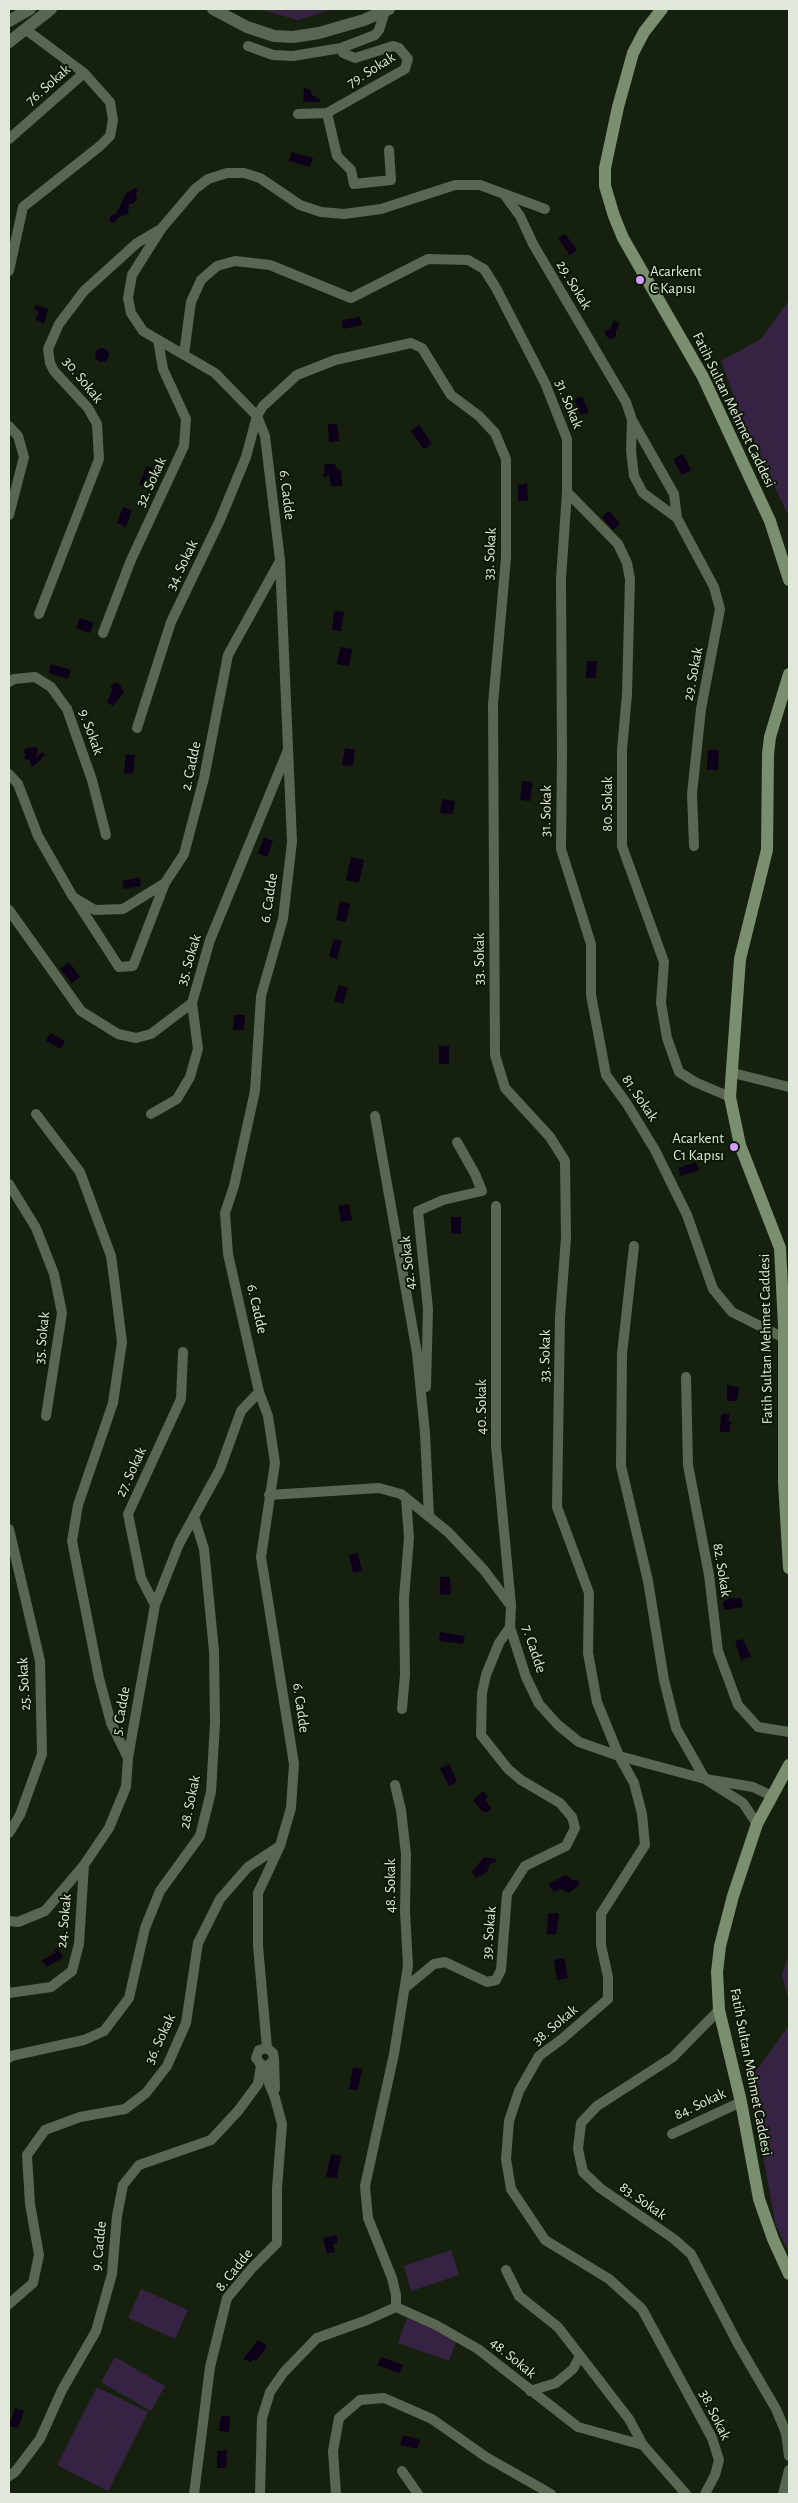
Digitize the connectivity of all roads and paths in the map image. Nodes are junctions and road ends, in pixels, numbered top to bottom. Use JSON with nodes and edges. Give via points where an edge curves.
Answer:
{"nodes":[{"id":1,"x":30,"y":9,"type":"edge"},
{"id":2,"x":51,"y":9,"type":"edge"},
{"id":3,"x":213,"y":9,"type":"edge"},
{"id":4,"x":387,"y":9,"type":"edge"},
{"id":5,"x":662,"y":9,"type":"edge"},
{"id":6,"x":9,"y":21,"type":"edge"},
{"id":7,"x":25,"y":29,"type":"junction"},
{"id":8,"x":9,"y":42,"type":"edge"},
{"id":9,"x":248,"y":46,"type":"dead end"},
{"id":10,"x":341,"y":48,"type":"junction"},
{"id":11,"x":84,"y":73,"type":"junction"},
{"id":12,"x":327,"y":113,"type":"junction"},
{"id":13,"x":298,"y":114,"type":"dead end"},
{"id":14,"x":9,"y":139,"type":"edge"},
{"id":15,"x":389,"y":150,"type":"dead end"},
{"id":16,"x":503,"y":193,"type":"junction"},
{"id":17,"x":545,"y":209,"type":"dead end"},
{"id":18,"x":160,"y":229,"type":"junction"},
{"id":19,"x":9,"y":271,"type":"edge"},
{"id":20,"x":158,"y":340,"type":"junction"},
{"id":21,"x":184,"y":354,"type":"junction"},
{"id":22,"x":257,"y":416,"type":"junction"},
{"id":23,"x":632,"y":420,"type":"junction"},
{"id":24,"x":9,"y":426,"type":"edge"},
{"id":25,"x":567,"y":492,"type":"junction"},
{"id":26,"x":9,"y":516,"type":"edge"},
{"id":27,"x":677,"y":518,"type":"junction"},
{"id":28,"x":280,"y":560,"type":"junction"},
{"id":29,"x":787,"y":562,"type":"edge"},
{"id":30,"x":789,"y":580,"type":"edge"},
{"id":31,"x":39,"y":614,"type":"dead end"},
{"id":32,"x":103,"y":633,"type":"dead end"},
{"id":33,"x":789,"y":674,"type":"edge"},
{"id":34,"x":9,"y":682,"type":"edge"},
{"id":35,"x":137,"y":728,"type":"dead end"},
{"id":36,"x":290,"y":747,"type":"junction"},
{"id":37,"x":9,"y":774,"type":"edge"},
{"id":38,"x":106,"y":835,"type":"dead end"},
{"id":39,"x":694,"y":846,"type":"dead end"},
{"id":40,"x":165,"y":884,"type":"junction"},
{"id":41,"x":73,"y":897,"type":"junction"},
{"id":42,"x":9,"y":910,"type":"edge"},
{"id":43,"x":592,"y":944,"type":"joint"},
{"id":44,"x":192,"y":1003,"type":"junction"},
{"id":45,"x":733,"y":1073,"type":"junction"},
{"id":46,"x":789,"y":1087,"type":"edge"},
{"id":47,"x":730,"y":1097,"type":"junction"},
{"id":48,"x":36,"y":1114,"type":"dead end"},
{"id":49,"x":151,"y":1114,"type":"dead end"},
{"id":50,"x":375,"y":1116,"type":"dead end"},
{"id":51,"x":457,"y":1142,"type":"dead end"},
{"id":52,"x":9,"y":1184,"type":"edge"},
{"id":53,"x":496,"y":1206,"type":"dead end"},
{"id":54,"x":634,"y":1246,"type":"dead end"},
{"id":55,"x":785,"y":1248,"type":"edge"},
{"id":56,"x":784,"y":1338,"type":"junction"},
{"id":57,"x":183,"y":1352,"type":"dead end"},
{"id":58,"x":686,"y":1377,"type":"dead end"},
{"id":59,"x":259,"y":1392,"type":"junction"},
{"id":60,"x":46,"y":1416,"type":"dead end"},
{"id":61,"x":425,"y":1433,"type":"junction"},
{"id":62,"x":269,"y":1495,"type":"junction"},
{"id":63,"x":406,"y":1498,"type":"junction"},
{"id":64,"x":194,"y":1517,"type":"junction"},
{"id":65,"x":429,"y":1517,"type":"junction"},
{"id":66,"x":9,"y":1529,"type":"edge"},
{"id":67,"x":789,"y":1568,"type":"edge"},
{"id":68,"x":155,"y":1605,"type":"junction"},
{"id":69,"x":511,"y":1606,"type":"junction"},
{"id":70,"x":510,"y":1627,"type":"junction"},
{"id":71,"x":402,"y":1710,"type":"dead end"},
{"id":72,"x":789,"y":1732,"type":"edge"},
{"id":73,"x":619,"y":1756,"type":"junction"},
{"id":74,"x":128,"y":1758,"type":"junction"},
{"id":75,"x":789,"y":1765,"type":"edge"},
{"id":76,"x":705,"y":1779,"type":"junction"},
{"id":77,"x":395,"y":1785,"type":"dead end"},
{"id":78,"x":772,"y":1796,"type":"junction"},
{"id":79,"x":757,"y":1824,"type":"junction"},
{"id":80,"x":9,"y":1833,"type":"edge"},
{"id":81,"x":280,"y":1846,"type":"junction"},
{"id":82,"x":84,"y":1865,"type":"junction"},
{"id":83,"x":9,"y":1921,"type":"edge"},
{"id":84,"x":405,"y":1988,"type":"junction"},
{"id":85,"x":9,"y":1992,"type":"edge"},
{"id":86,"x":719,"y":2010,"type":"junction"},
{"id":87,"x":267,"y":2048,"type":"junction"},
{"id":88,"x":9,"y":2058,"type":"edge"},
{"id":89,"x":274,"y":2059,"type":"junction"},
{"id":90,"x":262,"y":2066,"type":"junction"},
{"id":91,"x":275,"y":2098,"type":"junction"},
{"id":92,"x":741,"y":2102,"type":"junction"},
{"id":93,"x":672,"y":2134,"type":"dead end"},
{"id":94,"x":506,"y":2270,"type":"dead end"},
{"id":95,"x":789,"y":2274,"type":"edge"},
{"id":96,"x":9,"y":2304,"type":"edge"},
{"id":97,"x":396,"y":2307,"type":"junction"},
{"id":98,"x":580,"y":2356,"type":"junction"},
{"id":99,"x":530,"y":2391,"type":"junction"},
{"id":100,"x":644,"y":2445,"type":"junction"},
{"id":101,"x":789,"y":2456,"type":"edge"},
{"id":102,"x":789,"y":2470,"type":"edge"},
{"id":103,"x":402,"y":2471,"type":"dead end"},
{"id":104,"x":9,"y":2476,"type":"edge"},
{"id":105,"x":194,"y":2494,"type":"edge"},
{"id":106,"x":260,"y":2494,"type":"edge"},
{"id":107,"x":336,"y":2494,"type":"edge"},
{"id":108,"x":418,"y":2494,"type":"edge"},
{"id":109,"x":551,"y":2494,"type":"edge"},
{"id":110,"x":686,"y":2494,"type":"edge"},
{"id":111,"x":705,"y":2494,"type":"edge"},
{"id":112,"x":783,"y":2494,"type":"edge"}],
"edges":[{"from":1,"to":6,"type":"street"},
{"from":2,"to":7,"type":"street"},
{"from":3,"to":4,"type":"street","via":[[247,27],[274,36],[293,37],[319,33]]},
{"from":4,"to":10,"type":"street","name":"79. Sokak","via":[[375,35]]},
{"from":5,"to":29,"type":"main road","name":"Fatih Sultan Mehmet Caddesi","via":[[633,53],[605,168],[605,186],[624,238],[703,378]]},
{"from":7,"to":8,"type":"street"},
{"from":7,"to":11,"type":"street"},
{"from":9,"to":10,"type":"street","name":"79. Sokak","via":[[273,55],[293,56]]},
{"from":10,"to":12,"type":"street","name":"79. Sokak","via":[[346,56],[355,58],[393,46],[405,54],[408,64],[398,75]]},
{"from":11,"to":14,"type":"street","name":"76. Sokak"},
{"from":11,"to":19,"type":"street","via":[[110,102],[114,120],[110,136],[23,207]]},
{"from":12,"to":13,"type":"street","name":"79. Sokak"},
{"from":12,"to":15,"type":"street","via":[[336,156],[351,170],[354,184],[392,180]]},
{"from":16,"to":17,"type":"street","name":"6. Cadde"},
{"from":16,"to":18,"type":"street","name":"6. Cadde","via":[[480,185],[455,185],[381,209],[344,214],[321,212],[300,205],[260,178],[244,172],[227,173],[208,179],[195,189]]},
{"from":16,"to":23,"type":"street","name":"29. Sokak","via":[[520,216],[532,244],[626,402]]},
{"from":18,"to":20,"type":"street","name":"6. Cadde","via":[[132,275],[128,298],[131,313],[144,330]]},
{"from":18,"to":31,"type":"street","name":"30. Sokak","via":[[137,243],[84,291],[59,324],[48,349],[54,371],[88,408],[97,424],[99,459]]},
{"from":20,"to":21,"type":"street","name":"6. Cadde"},
{"from":20,"to":32,"type":"street","name":"32. Sokak","via":[[163,369],[186,419],[184,446],[131,560]]},
{"from":21,"to":22,"type":"street","name":"6. Cadde","via":[[215,373]]},
{"from":21,"to":25,"type":"street","name":"31. Sokak","via":[[190,302],[201,280],[217,266],[235,261],[270,265],[351,298],[428,258],[468,260],[484,269],[545,384],[567,439]]},
{"from":22,"to":28,"type":"street","name":"6. Cadde","via":[[264,436]]},
{"from":22,"to":35,"type":"street","name":"34. Sokak","via":[[246,457],[220,520],[171,622]]},
{"from":22,"to":73,"type":"street","name":"33. Sokak","via":[[275,393],[297,374],[335,360],[411,343],[422,348],[451,396],[480,416],[495,434],[506,459],[506,558],[493,704],[494,1055],[505,1088],[550,1137],[565,1161],[566,1238],[560,1317],[557,1507],[589,1593],[588,1653],[597,1702]]},
{"from":23,"to":27,"type":"street","name":"29. Sokak","via":[[674,494]]},
{"from":23,"to":27,"type":"street","name":"29. Sokak","via":[[630,451],[634,476],[643,493]]},
{"from":24,"to":26,"type":"street","via":[[18,436],[24,457]]},
{"from":25,"to":43,"type":"street","name":"31. Sokak","via":[[561,579],[561,849]]},
{"from":25,"to":47,"type":"street","name":"80. Sokak","via":[[618,544],[629,571],[622,846],[664,962],[661,1002],[667,1038],[679,1072]]},
{"from":27,"to":39,"type":"street","name":"29. Sokak","via":[[714,587],[720,609],[701,709],[692,794]]},
{"from":28,"to":36,"type":"street","name":"6. Cadde"},
{"from":28,"to":40,"type":"street","name":"2. Cadde","via":[[228,655],[204,778],[184,854]]},
{"from":29,"to":30,"type":"main road","name":"Fatih Sultan Mehmet Caddesi"},
{"from":33,"to":45,"type":"main road","name":"Fatih Sultan Mehmet Caddesi","via":[[770,737],[767,850],[740,959]]},
{"from":34,"to":38,"type":"street","name":"9. Sokak","via":[[35,677],[51,687],[67,709],[92,780]]},
{"from":36,"to":44,"type":"street","name":"35. Sokak","via":[[210,940]]},
{"from":36,"to":59,"type":"street","name":"6. Cadde","via":[[292,842],[283,919],[261,996],[255,1091],[234,1186],[224,1213],[228,1254]]},
{"from":37,"to":41,"type":"street","name":"2. Cadde","via":[[18,784],[38,836]]},
{"from":40,"to":41,"type":"street","name":"2. Cadde","via":[[123,909],[95,910]]},
{"from":40,"to":41,"type":"street","name":"2. Cadde","via":[[133,966],[119,967]]},
{"from":42,"to":44,"type":"street","name":"35. Sokak","via":[[81,1011],[118,1034],[136,1038],[151,1034]]},
{"from":43,"to":56,"type":"street","name":"81. Sokak","via":[[591,995],[606,1074],[656,1150],[686,1215],[713,1288],[732,1312]]},
{"from":44,"to":49,"type":"street","via":[[198,1049],[190,1077],[177,1099]]},
{"from":45,"to":46,"type":"street"},
{"from":45,"to":47,"type":"main road","name":"Fatih Sultan Mehmet Caddesi"},
{"from":47,"to":55,"type":"main road","name":"Fatih Sultan Mehmet Caddesi","via":[[740,1145]]},
{"from":48,"to":74,"type":"street","via":[[80,1172],[111,1256],[114,1276],[122,1342],[113,1403],[78,1504],[72,1542],[99,1678],[112,1723]]},
{"from":50,"to":61,"type":"street","name":"42. Sokak","via":[[417,1353]]},
{"from":51,"to":61,"type":"street","name":"42. Sokak","via":[[482,1191],[443,1200],[418,1211],[428,1309]]},
{"from":52,"to":60,"type":"street","name":"35. Sokak","via":[[36,1228],[54,1274],[62,1313]]},
{"from":53,"to":69,"type":"street","name":"40. Sokak","via":[[496,1446]]},
{"from":54,"to":76,"type":"street","via":[[622,1354],[621,1466],[648,1581],[664,1680],[676,1728]]},
{"from":55,"to":56,"type":"main road","name":"Fatih Sultan Mehmet Caddesi"},
{"from":56,"to":67,"type":"main road","name":"Fatih Sultan Mehmet Caddesi","via":[[784,1482]]},
{"from":57,"to":68,"type":"street","name":"27. Sokak","via":[[181,1399],[128,1514],[141,1578]]},
{"from":58,"to":72,"type":"street","name":"82. Sokak","via":[[688,1465],[709,1576],[718,1651],[738,1705],[758,1726]]},
{"from":59,"to":62,"type":"street","name":"6. Cadde","via":[[268,1416],[275,1463]]},
{"from":59,"to":64,"type":"street","name":"5. Cadde","via":[[241,1411],[220,1469]]},
{"from":61,"to":65,"type":"street","name":"42. Sokak"},
{"from":62,"to":63,"type":"street","via":[[379,1488]]},
{"from":62,"to":81,"type":"street","name":"6. Cadde","via":[[261,1557],[294,1764],[291,1808]]},
{"from":63,"to":65,"type":"street"},
{"from":63,"to":71,"type":"street","via":[[408,1538]]},
{"from":64,"to":68,"type":"street","name":"5. Cadde","via":[[179,1544]]},
{"from":64,"to":88,"type":"street","name":"28. Sokak","via":[[204,1549],[214,1651],[215,1723],[211,1792],[200,1836],[160,1891],[145,1928],[129,1998],[104,2031],[84,2040]]},
{"from":65,"to":69,"type":"street","via":[[484,1570]]},
{"from":66,"to":80,"type":"street","name":"25. Sokak","via":[[40,1661],[42,1754],[20,1815]]},
{"from":68,"to":74,"type":"street","name":"5. Cadde"},
{"from":69,"to":70,"type":"street","name":"7. Cadde"},
{"from":70,"to":73,"type":"street","name":"7. Cadde","via":[[526,1677],[540,1704],[579,1742]]},
{"from":70,"to":84,"type":"street","name":"39. Sokak","via":[[499,1643],[486,1675],[481,1735],[508,1769],[560,1803],[572,1817],[575,1828],[566,1846],[525,1866],[507,1894],[501,1970],[496,1980],[487,1982],[445,1962],[434,1964]]},
{"from":73,"to":76,"type":"street","name":"7. Cadde"},
{"from":73,"to":111,"type":"street","name":"38. Sokak","via":[[634,1783],[645,1845],[601,1914],[601,1945],[608,1977],[608,1999],[539,2056],[519,2091],[509,2121],[506,2159],[511,2189],[545,2240],[609,2279],[642,2309],[712,2438],[719,2460]]},
{"from":74,"to":82,"type":"street","name":"5. Cadde","via":[[126,1787],[109,1828]]},
{"from":75,"to":78,"type":"main road","name":"Fatih Sultan Mehmet Caddesi"},
{"from":76,"to":78,"type":"street","name":"7. Cadde","via":[[753,1786]]},
{"from":76,"to":79,"type":"street","via":[[743,1803]]},
{"from":77,"to":84,"type":"street","name":"48. Sokak","via":[[406,1854],[408,1966]]},
{"from":78,"to":79,"type":"main road","name":"Fatih Sultan Mehmet Caddesi"},
{"from":79,"to":86,"type":"main road","name":"Fatih Sultan Mehmet Caddesi","via":[[720,1946],[717,1972]]},
{"from":81,"to":87,"type":"street","name":"6. Cadde","via":[[258,1893],[258,1946]]},
{"from":81,"to":96,"type":"street","name":"36. Sokak","via":[[248,1866],[220,1899],[198,1943],[186,2022],[167,2066],[146,2093],[125,2109],[80,2117],[45,2130],[27,2155],[30,2204],[39,2255],[33,2283]]},
{"from":82,"to":83,"type":"street","name":"5. Cadde","via":[[45,1911],[18,1922]]},
{"from":82,"to":85,"type":"street","name":"24. Sokak","via":[[79,1944],[72,1971],[51,1987]]},
{"from":84,"to":97,"type":"street","via":[[365,2186],[368,2218],[392,2278]]},
{"from":86,"to":92,"type":"main road","name":"Fatih Sultan Mehmet Caddesi"},
{"from":86,"to":101,"type":"street","name":"83. Sokak","via":[[673,2057],[597,2106],[582,2123],[578,2149],[583,2172],[600,2188],[691,2254],[776,2409],[786,2433]]},
{"from":87,"to":89,"type":"street"},
{"from":87,"to":90,"type":"street","via":[[259,2050],[256,2055],[256,2061]]},
{"from":89,"to":90,"type":"street","via":[[269,2065]]},
{"from":89,"to":91,"type":"street","name":"8. Cadde"},
{"from":90,"to":91,"type":"street","name":"8. Cadde"},
{"from":90,"to":104,"type":"street","name":"9. Cadde","via":[[258,2084],[211,2140],[139,2165],[123,2185],[112,2274],[96,2331],[62,2390],[40,2439]]},
{"from":91,"to":105,"type":"street","name":"8. Cadde","via":[[282,2124],[277,2243],[227,2298],[210,2367]]},
{"from":92,"to":93,"type":"street","name":"84. Sokak"},
{"from":92,"to":95,"type":"main road","name":"Fatih Sultan Mehmet Caddesi","via":[[761,2206]]},
{"from":94,"to":98,"type":"street","via":[[519,2296],[558,2327]]},
{"from":97,"to":99,"type":"street","name":"48. Sokak","via":[[436,2324],[478,2349]]},
{"from":97,"to":106,"type":"street","via":[[317,2338],[284,2372],[270,2392],[262,2418]]},
{"from":98,"to":99,"type":"street","via":[[573,2369],[556,2383]]},
{"from":98,"to":100,"type":"street","via":[[629,2419]]},
{"from":99,"to":100,"type":"street","name":"48. Sokak","via":[[578,2427]]},
{"from":100,"to":110,"type":"street"},
{"from":102,"to":112,"type":"street"},
{"from":103,"to":108,"type":"street"},
{"from":107,"to":109,"type":"street","via":[[333,2451],[339,2418],[360,2400],[384,2398],[432,2419],[486,2457]]}]}
